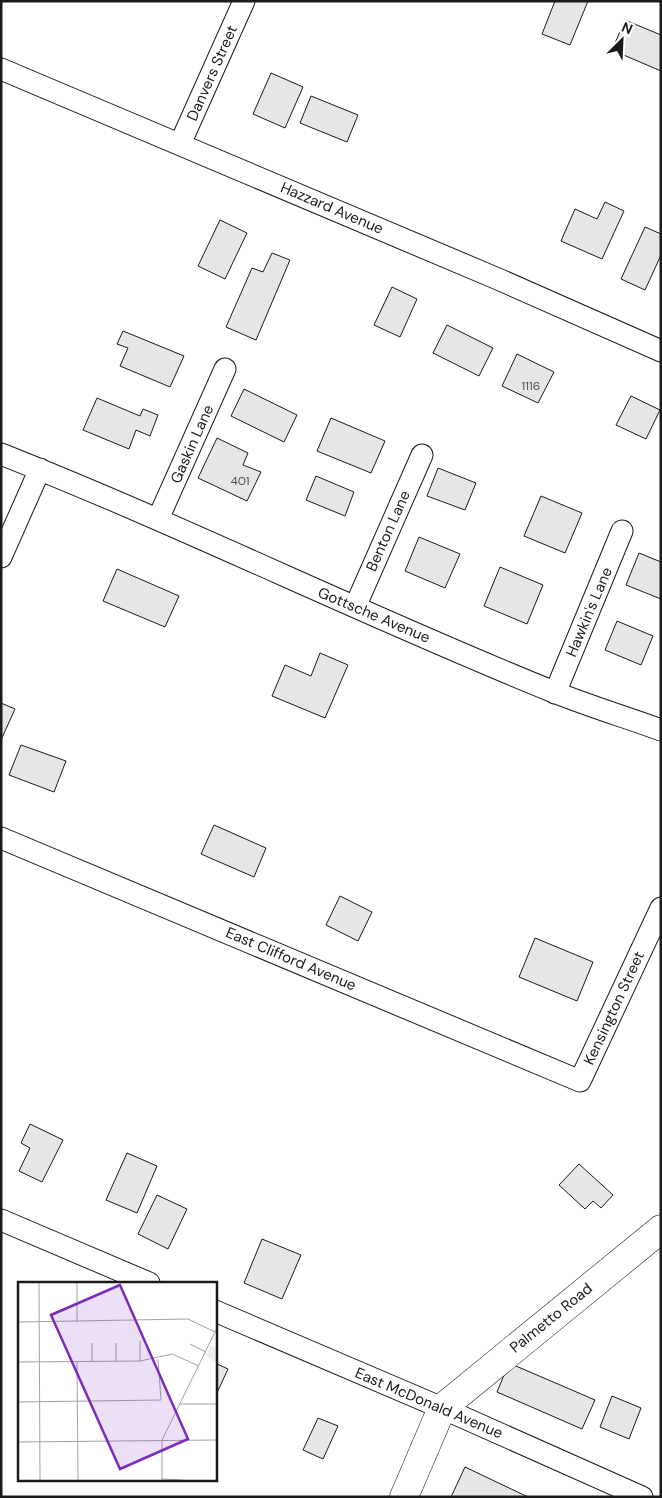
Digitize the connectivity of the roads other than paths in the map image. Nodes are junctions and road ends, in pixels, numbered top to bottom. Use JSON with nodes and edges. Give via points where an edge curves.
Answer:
{"nodes":[{"id":1,"x":244,"y":1,"type":"edge"},
{"id":2,"x":1,"y":69,"type":"edge"},
{"id":3,"x":180,"y":144,"type":"junction"},
{"id":4,"x":661,"y":351,"type":"edge"},
{"id":5,"x":225,"y":369,"type":"dead end"},
{"id":6,"x":1,"y":454,"type":"edge"},
{"id":7,"x":422,"y":455,"type":"dead end"},
{"id":8,"x":40,"y":469,"type":"junction"},
{"id":9,"x":158,"y":519,"type":"junction"},
{"id":10,"x":622,"y":532,"type":"dead end"},
{"id":11,"x":1,"y":557,"type":"edge"},
{"id":12,"x":355,"y":608,"type":"junction"},
{"id":13,"x":555,"y":693,"type":"junction"},
{"id":14,"x":661,"y":730,"type":"edge"},
{"id":15,"x":1,"y":838,"type":"edge"},
{"id":16,"x":661,"y":908,"type":"edge"},
{"id":17,"x":580,"y":1081,"type":"joint"},
{"id":18,"x":1,"y":1220,"type":"edge"},
{"id":19,"x":661,"y":1229,"type":"edge"},
{"id":20,"x":146,"y":1282,"type":"edge"},
{"id":21,"x":216,"y":1311,"type":"edge"},
{"id":22,"x":442,"y":1408,"type":"junction"},
{"id":23,"x":404,"y":1497,"type":"edge"},
{"id":24,"x":642,"y":1497,"type":"edge"}],
"edges":[{"from":1,"to":3,"type":"street","name":"Danvers Street"},
{"from":2,"to":3,"type":"street","name":"Hazzard Avenue"},
{"from":3,"to":4,"type":"street","name":"Hazzard Avenue"},
{"from":5,"to":9,"type":"street","name":"Gaskin Lane"},
{"from":6,"to":8,"type":"street"},
{"from":7,"to":12,"type":"street","name":"Benton Lane"},
{"from":8,"to":9,"type":"street","name":"Gottsche Avenue"},
{"from":8,"to":11,"type":"street"},
{"from":9,"to":12,"type":"street","name":"Gottsche Avenue"},
{"from":10,"to":13,"type":"street","name":"Hawkin's Lane"},
{"from":12,"to":13,"type":"street","name":"Gottsche Avenue"},
{"from":13,"to":14,"type":"street","name":"Gottsche Avenue"},
{"from":15,"to":17,"type":"street","name":"East Clifford Avenue"},
{"from":16,"to":17,"type":"street","name":"Kensington Street"},
{"from":18,"to":20,"type":"street"},
{"from":19,"to":22,"type":"street","name":"Palmetto Road"},
{"from":21,"to":22,"type":"street","name":"East McDonald Avenue"},
{"from":22,"to":23,"type":"street"},
{"from":22,"to":24,"type":"street","name":"East McDonald Avenue"}]}
